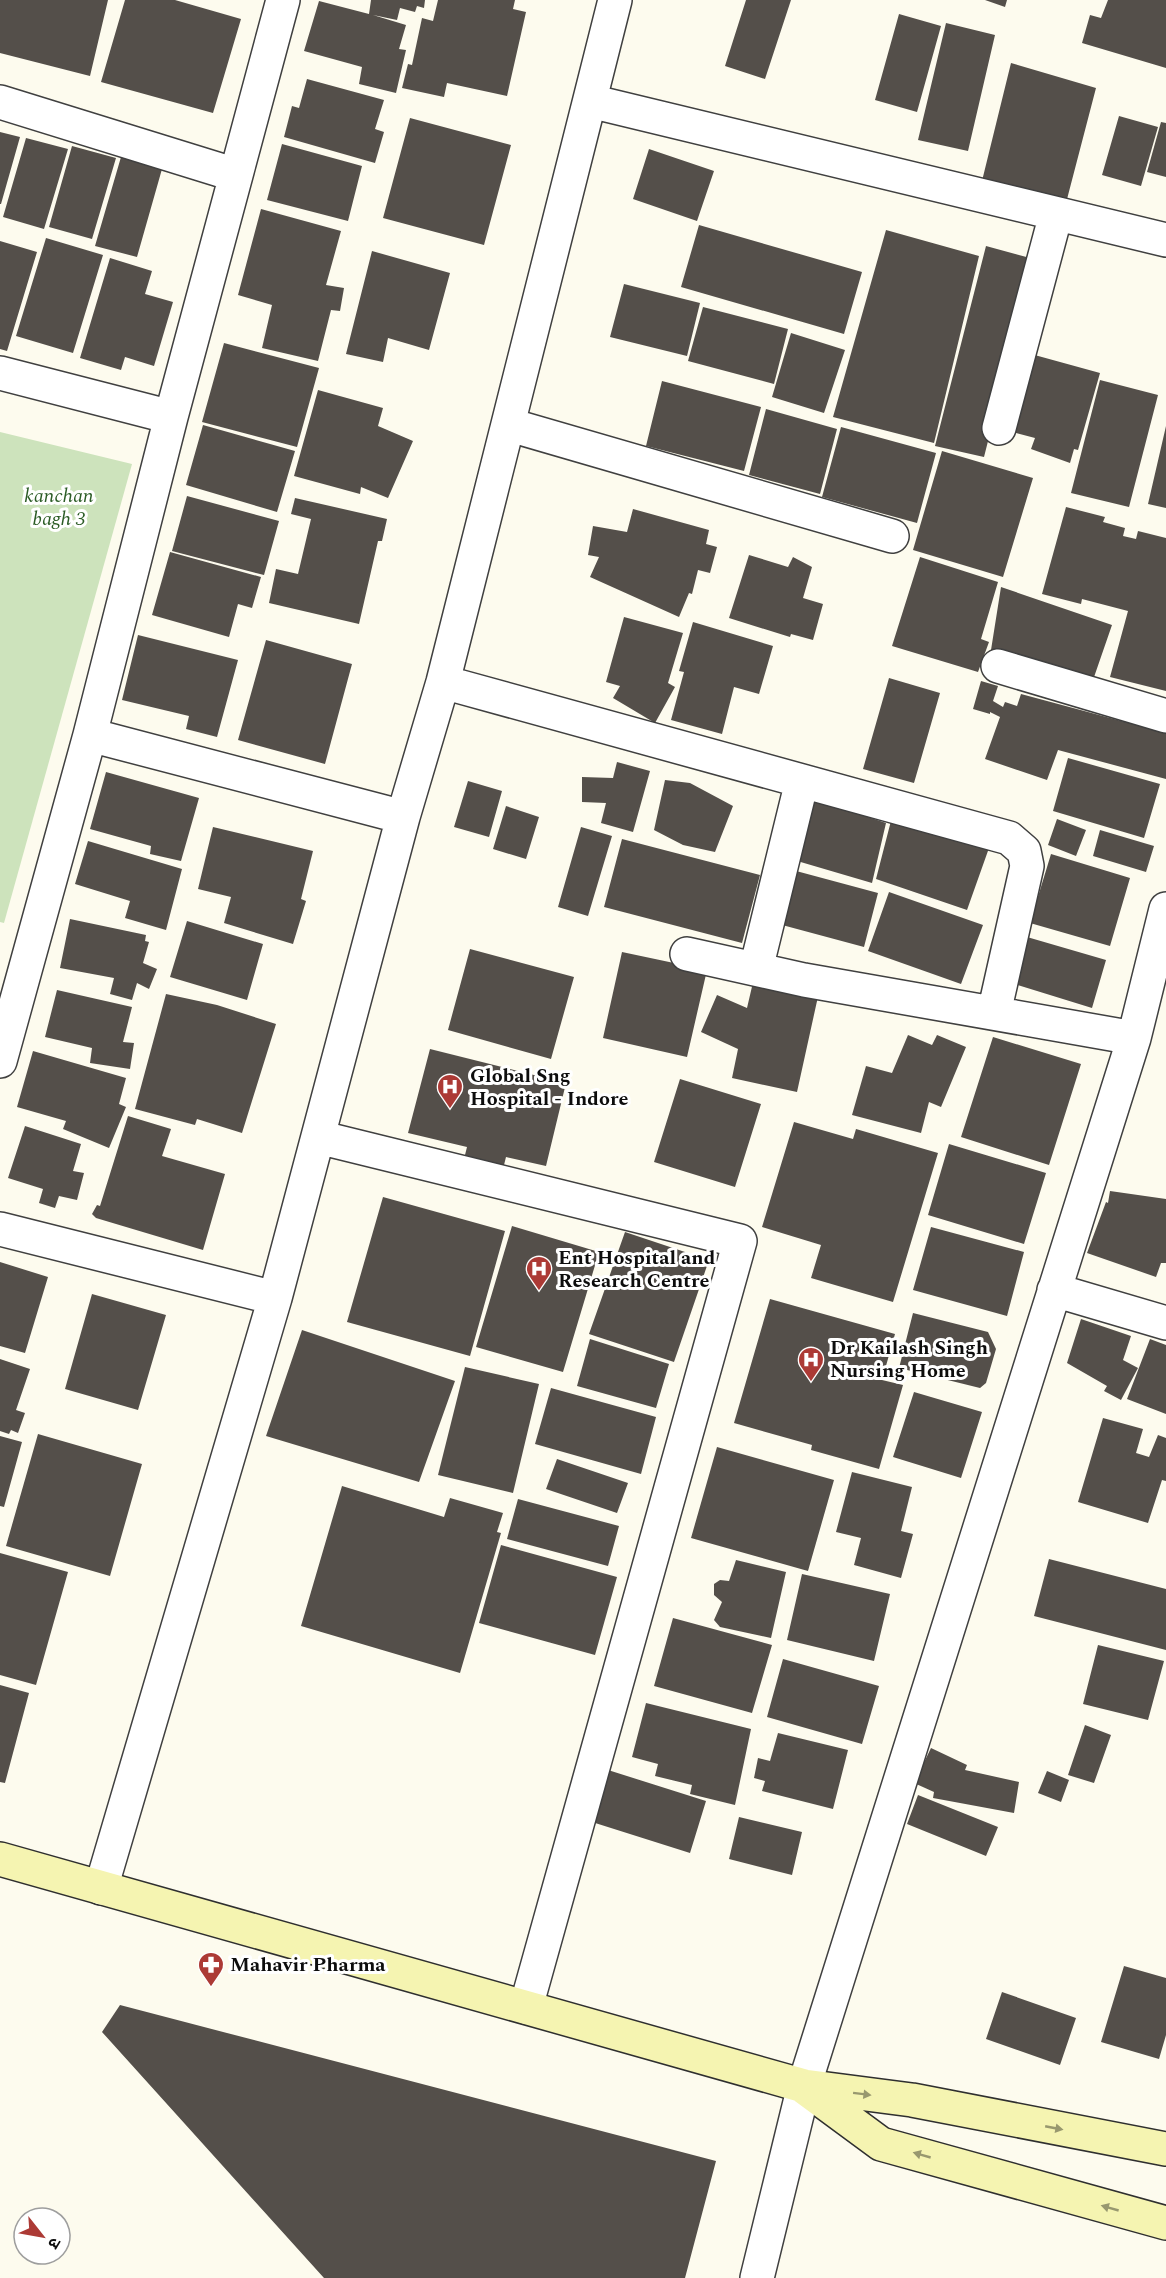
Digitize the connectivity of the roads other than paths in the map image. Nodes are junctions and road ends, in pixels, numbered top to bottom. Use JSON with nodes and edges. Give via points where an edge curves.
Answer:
{"nodes":[{"id":1,"x":283,"y":0,"type":"edge"},
{"id":2,"x":615,"y":0,"type":"edge"},
{"id":3,"x":590,"y":101,"type":"junction"},
{"id":4,"x":0,"y":102,"type":"edge"},
{"id":5,"x":236,"y":175,"type":"junction"},
{"id":6,"x":1056,"y":214,"type":"junction"},
{"id":7,"x":1166,"y":240,"type":"edge"},
{"id":8,"x":0,"y":373,"type":"edge"},
{"id":9,"x":171,"y":417,"type":"junction"},
{"id":10,"x":510,"y":425,"type":"junction"},
{"id":11,"x":999,"y":428,"type":"dead end"},
{"id":12,"x":892,"y":536,"type":"dead end"},
{"id":13,"x":998,"y":666,"type":"dead end"},
{"id":14,"x":443,"y":682,"type":"junction"},
{"id":15,"x":1166,"y":716,"type":"edge"},
{"id":16,"x":90,"y":735,"type":"junction"},
{"id":17,"x":802,"y":781,"type":"junction"},
{"id":18,"x":404,"y":817,"type":"junction"},
{"id":19,"x":1166,"y":909,"type":"edge"},
{"id":20,"x":687,"y":954,"type":"dead end"},
{"id":21,"x":12,"y":961,"type":"edge"},
{"id":22,"x":756,"y":969,"type":"junction"},
{"id":23,"x":994,"y":1013,"type":"junction"},
{"id":24,"x":1134,"y":1038,"type":"junction"},
{"id":25,"x":0,"y":1061,"type":"edge"},
{"id":26,"x":318,"y":1137,"type":"junction"},
{"id":27,"x":0,"y":1228,"type":"edge"},
{"id":28,"x":1054,"y":1290,"type":"junction"},
{"id":29,"x":275,"y":1298,"type":"junction"},
{"id":30,"x":1166,"y":1323,"type":"edge"},
{"id":31,"x":0,"y":1859,"type":"edge"},
{"id":32,"x":101,"y":1888,"type":"junction"},
{"id":33,"x":526,"y":2007,"type":"junction"},
{"id":34,"x":804,"y":2086,"type":"junction"},
{"id":35,"x":1166,"y":2149,"type":"edge"},
{"id":36,"x":1166,"y":2223,"type":"edge"},
{"id":37,"x":757,"y":2278,"type":"edge"}],
"edges":[{"from":1,"to":5,"type":"street"},
{"from":2,"to":3,"type":"street"},
{"from":3,"to":6,"type":"street"},
{"from":3,"to":10,"type":"street"},
{"from":4,"to":5,"type":"street"},
{"from":5,"to":9,"type":"street"},
{"from":6,"to":7,"type":"street"},
{"from":6,"to":11,"type":"street"},
{"from":8,"to":9,"type":"street"},
{"from":9,"to":16,"type":"street"},
{"from":10,"to":12,"type":"street"},
{"from":10,"to":14,"type":"street"},
{"from":13,"to":15,"type":"street"},
{"from":14,"to":17,"type":"street"},
{"from":14,"to":18,"type":"street"},
{"from":16,"to":18,"type":"street"},
{"from":16,"to":21,"type":"street"},
{"from":17,"to":22,"type":"street"},
{"from":17,"to":23,"type":"street","via":[[1009,838],[1023,851],[1028,866]]},
{"from":18,"to":26,"type":"street"},
{"from":19,"to":24,"type":"street"},
{"from":20,"to":22,"type":"street"},
{"from":21,"to":25,"type":"street"},
{"from":22,"to":23,"type":"street"},
{"from":23,"to":24,"type":"street"},
{"from":24,"to":28,"type":"street"},
{"from":26,"to":29,"type":"street"},
{"from":26,"to":33,"type":"street","via":[[740,1241]]},
{"from":27,"to":29,"type":"street"},
{"from":28,"to":30,"type":"street"},
{"from":28,"to":34,"type":"street"},
{"from":29,"to":32,"type":"street"},
{"from":31,"to":32,"type":"street"},
{"from":32,"to":33,"type":"street"},
{"from":33,"to":34,"type":"street"},
{"from":34,"to":35,"type":"street","one_way":true,"via":[[912,2100]]},
{"from":36,"to":34,"type":"street","one_way":true,"via":[[881,2144]]},
{"from":34,"to":37,"type":"street"}]}
